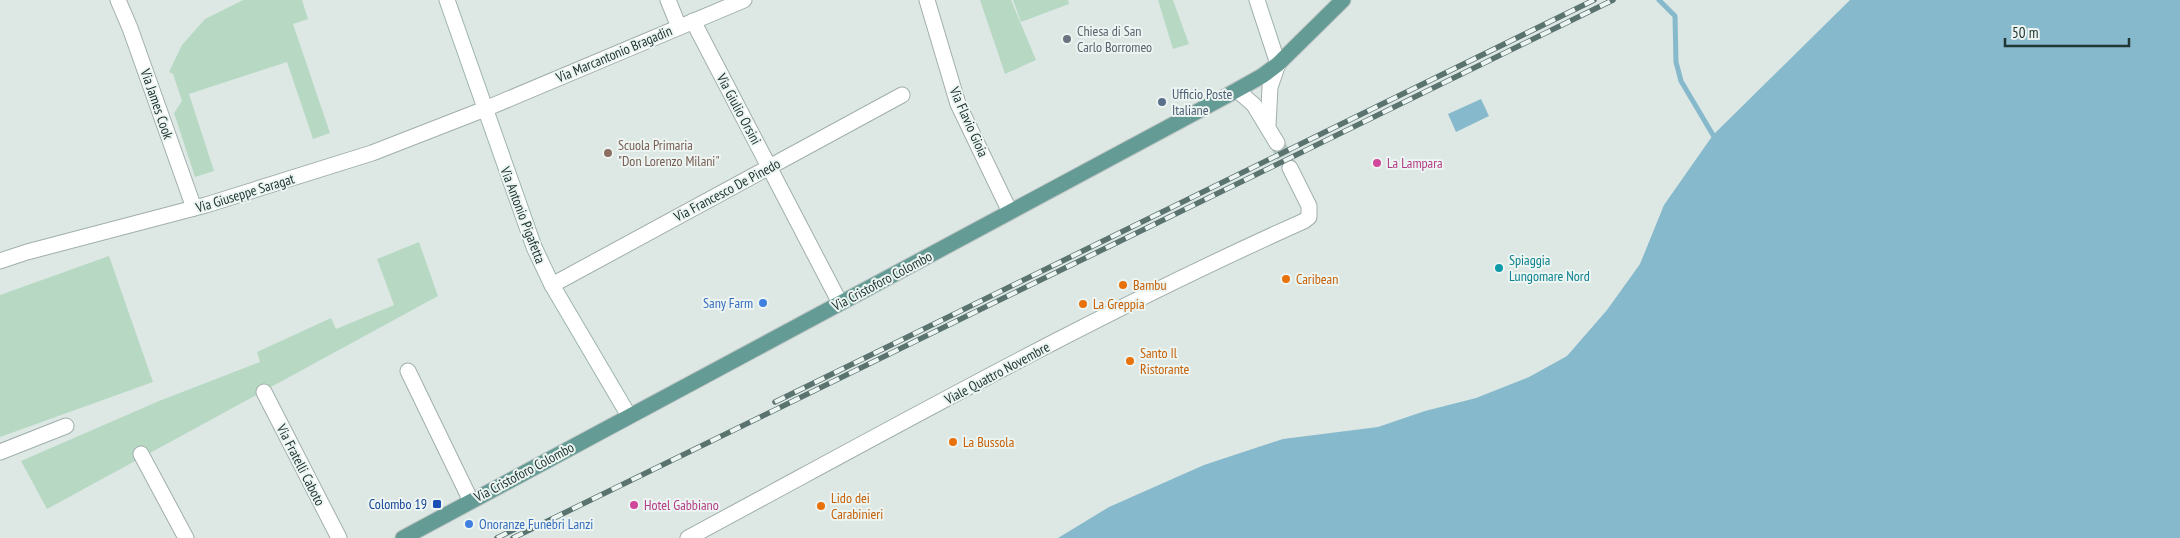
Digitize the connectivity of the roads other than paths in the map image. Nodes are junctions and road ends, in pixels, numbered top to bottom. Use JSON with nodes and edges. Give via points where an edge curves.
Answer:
{"nodes":[{"id":1,"x":118,"y":0,"type":"edge"},
{"id":2,"x":447,"y":0,"type":"edge"},
{"id":3,"x":668,"y":0,"type":"edge"},
{"id":4,"x":744,"y":0,"type":"edge"},
{"id":5,"x":927,"y":0,"type":"edge"},
{"id":6,"x":1257,"y":0,"type":"edge"},
{"id":7,"x":1343,"y":0,"type":"edge"},
{"id":8,"x":693,"y":22,"type":"junction"},
{"id":9,"x":679,"y":28,"type":"junction"},
{"id":10,"x":1278,"y":64,"type":"junction"},
{"id":11,"x":1237,"y":90,"type":"junction"},
{"id":12,"x":902,"y":95,"type":"dead end"},
{"id":13,"x":485,"y":109,"type":"junction"},
{"id":14,"x":1268,"y":125,"type":"junction"},
{"id":15,"x":1277,"y":143,"type":"tunnel mouth"},
{"id":16,"x":769,"y":167,"type":"junction"},
{"id":17,"x":1290,"y":168,"type":"tunnel mouth"},
{"id":18,"x":194,"y":208,"type":"junction"},
{"id":19,"x":1010,"y":212,"type":"junction"},
{"id":20,"x":0,"y":261,"type":"edge"},
{"id":21,"x":552,"y":285,"type":"junction"},
{"id":22,"x":840,"y":303,"type":"junction"},
{"id":23,"x":408,"y":371,"type":"dead end"},
{"id":24,"x":264,"y":392,"type":"dead end"},
{"id":25,"x":629,"y":416,"type":"junction"},
{"id":26,"x":66,"y":426,"type":"dead end"},
{"id":27,"x":0,"y":452,"type":"edge"},
{"id":28,"x":142,"y":454,"type":"dead end"},
{"id":29,"x":471,"y":500,"type":"junction"},
{"id":30,"x":186,"y":538,"type":"edge"},
{"id":31,"x":339,"y":538,"type":"edge"},
{"id":32,"x":403,"y":538,"type":"edge"},
{"id":33,"x":688,"y":538,"type":"edge"}],
"edges":[{"from":1,"to":18,"type":"street","name":"Via James Cook"},
{"from":2,"to":13,"type":"street","name":"Via Antonio Pigafetta"},
{"from":3,"to":9,"type":"street"},
{"from":4,"to":8,"type":"street","name":"Via Marcantonio Bragadin"},
{"from":5,"to":19,"type":"street","name":"Via Flavio Gioia","via":[[958,104]]},
{"from":6,"to":10,"type":"street"},
{"from":7,"to":10,"type":"main road","name":"Via Cristoforo Colombo"},
{"from":8,"to":9,"type":"street","name":"Via Marcantonio Bragadin"},
{"from":8,"to":16,"type":"street","name":"Via Giulio Orsini"},
{"from":9,"to":13,"type":"street","name":"Via Marcantonio Bragadin"},
{"from":10,"to":11,"type":"main road","name":"Via Cristoforo Colombo"},
{"from":10,"to":14,"type":"street","via":[[1270,88]]},
{"from":11,"to":14,"type":"street","via":[[1254,105]]},
{"from":11,"to":19,"type":"main road","name":"Via Cristoforo Colombo"},
{"from":12,"to":16,"type":"street","name":"Via Francesco De Pinedo"},
{"from":13,"to":18,"type":"street","name":"Via Giuseppe Saragat","via":[[349,162]]},
{"from":13,"to":21,"type":"street","name":"Via Antonio Pigafetta","via":[[522,216]]},
{"from":14,"to":15,"type":"street"},
{"from":16,"to":21,"type":"street","name":"Via Francesco De Pinedo"},
{"from":16,"to":22,"type":"street","name":"Via Giulio Orsini"},
{"from":17,"to":33,"type":"street","name":"Viale Quattro Novembre","via":[[1307,201],[1309,215],[1304,221],[1227,255],[1089,324]]},
{"from":18,"to":20,"type":"street","name":"Via Giuseppe Saragat"},
{"from":19,"to":22,"type":"main road","name":"Via Cristoforo Colombo"},
{"from":21,"to":25,"type":"street","name":"Via Antonio Pigafetta"},
{"from":22,"to":25,"type":"main road","name":"Via Cristoforo Colombo"},
{"from":23,"to":29,"type":"street"},
{"from":24,"to":31,"type":"street","name":"Via Fratelli Caboto"},
{"from":25,"to":29,"type":"main road","name":"Via Cristoforo Colombo"},
{"from":26,"to":27,"type":"street"},
{"from":28,"to":30,"type":"street"},
{"from":29,"to":32,"type":"main road","name":"Via Cristoforo Colombo"}]}
